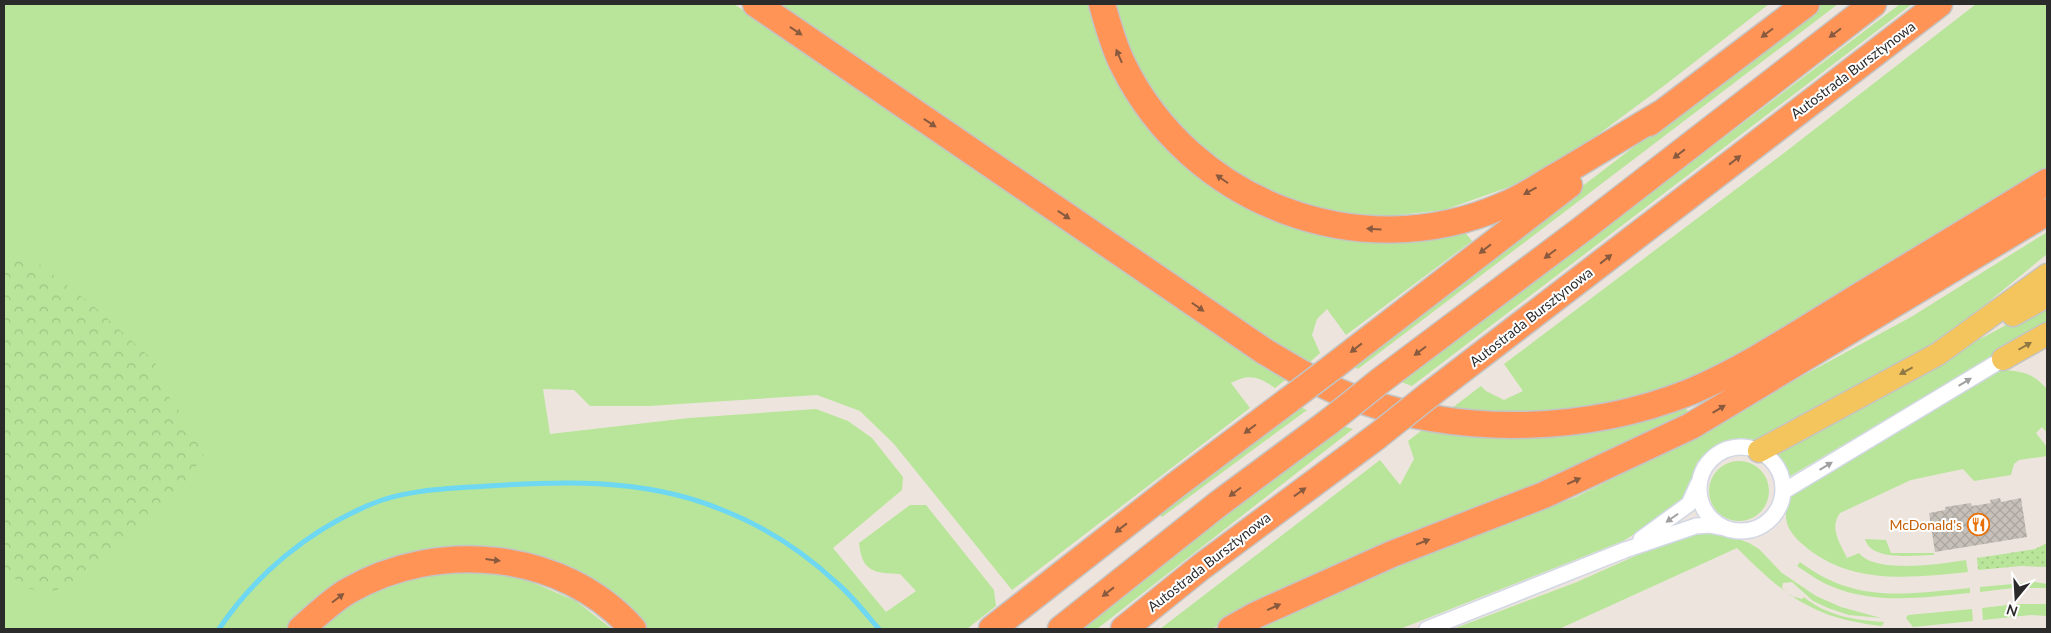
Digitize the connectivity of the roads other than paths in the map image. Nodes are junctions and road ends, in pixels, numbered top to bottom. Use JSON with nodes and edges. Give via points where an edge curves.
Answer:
{"nodes":[{"id":1,"x":756,"y":4,"type":"edge"},
{"id":2,"x":1102,"y":4,"type":"edge"},
{"id":3,"x":1806,"y":4,"type":"edge"},
{"id":4,"x":1873,"y":4,"type":"edge"},
{"id":5,"x":1939,"y":4,"type":"edge"},
{"id":6,"x":1662,"y":113,"type":"junction"},
{"id":7,"x":2047,"y":182,"type":"edge"},
{"id":8,"x":2047,"y":212,"type":"edge"},
{"id":9,"x":2047,"y":275,"type":"edge"},
{"id":10,"x":2047,"y":296,"type":"edge"},
{"id":11,"x":2047,"y":334,"type":"edge"},
{"id":12,"x":1938,"y":354,"type":"junction"},
{"id":13,"x":2003,"y":359,"type":"joint"},
{"id":14,"x":1760,"y":451,"type":"junction"},
{"id":15,"x":1700,"y":480,"type":"junction"},
{"id":16,"x":1784,"y":491,"type":"junction"},
{"id":17,"x":1725,"y":528,"type":"junction"},
{"id":18,"x":1625,"y":550,"type":"junction"},
{"id":19,"x":301,"y":629,"type":"edge"},
{"id":20,"x":633,"y":629,"type":"edge"},
{"id":21,"x":992,"y":629,"type":"edge"},
{"id":22,"x":1060,"y":629,"type":"edge"},
{"id":23,"x":1124,"y":629,"type":"edge"},
{"id":24,"x":1231,"y":629,"type":"edge"},
{"id":25,"x":1427,"y":629,"type":"edge"}],
"edges":[{"from":1,"to":7,"type":"highway","one_way":true,"via":[[1264,351],[1358,400],[1448,420],[1505,425],[1580,421],[1618,414],[1690,391],[1769,351]]},
{"from":6,"to":2,"type":"highway","one_way":true,"via":[[1527,193],[1472,216],[1401,229],[1318,222],[1276,209],[1232,186],[1170,134],[1126,72],[1113,43]]},
{"from":3,"to":6,"type":"highway","one_way":true},
{"from":4,"to":22,"type":"highway","one_way":true,"bridge":true,"via":[[1217,505]]},
{"from":23,"to":5,"type":"highway","name":"Autostrada Bursztynowa","one_way":true,"bridge":true},
{"from":6,"to":21,"type":"highway","one_way":true,"bridge":true},
{"from":24,"to":8,"type":"highway","one_way":true,"via":[[1392,554],[1544,495],[1691,426]]},
{"from":9,"to":12,"type":"main road"},
{"from":10,"to":12,"type":"main road"},
{"from":13,"to":11,"type":"main road","one_way":true},
{"from":12,"to":14,"type":"main road","one_way":true},
{"from":16,"to":13,"type":"street","one_way":true},
{"from":14,"to":15,"type":"street","via":[[1730,448],[1716,455]]},
{"from":14,"to":16,"type":"street","via":[[1773,460],[1781,475]]},
{"from":15,"to":17,"type":"street","via":[[1700,495],[1705,509]]},
{"from":15,"to":18,"type":"street","one_way":true,"via":[[1689,504]]},
{"from":16,"to":17,"type":"street","via":[[1772,518],[1753,530]]},
{"from":17,"to":18,"type":"street","via":[[1709,524],[1696,526]]},
{"from":18,"to":25,"type":"street"},
{"from":19,"to":20,"type":"highway","one_way":true,"via":[[347,591],[369,580],[393,570],[462,558],[525,565],[562,579],[606,604]]}]}
